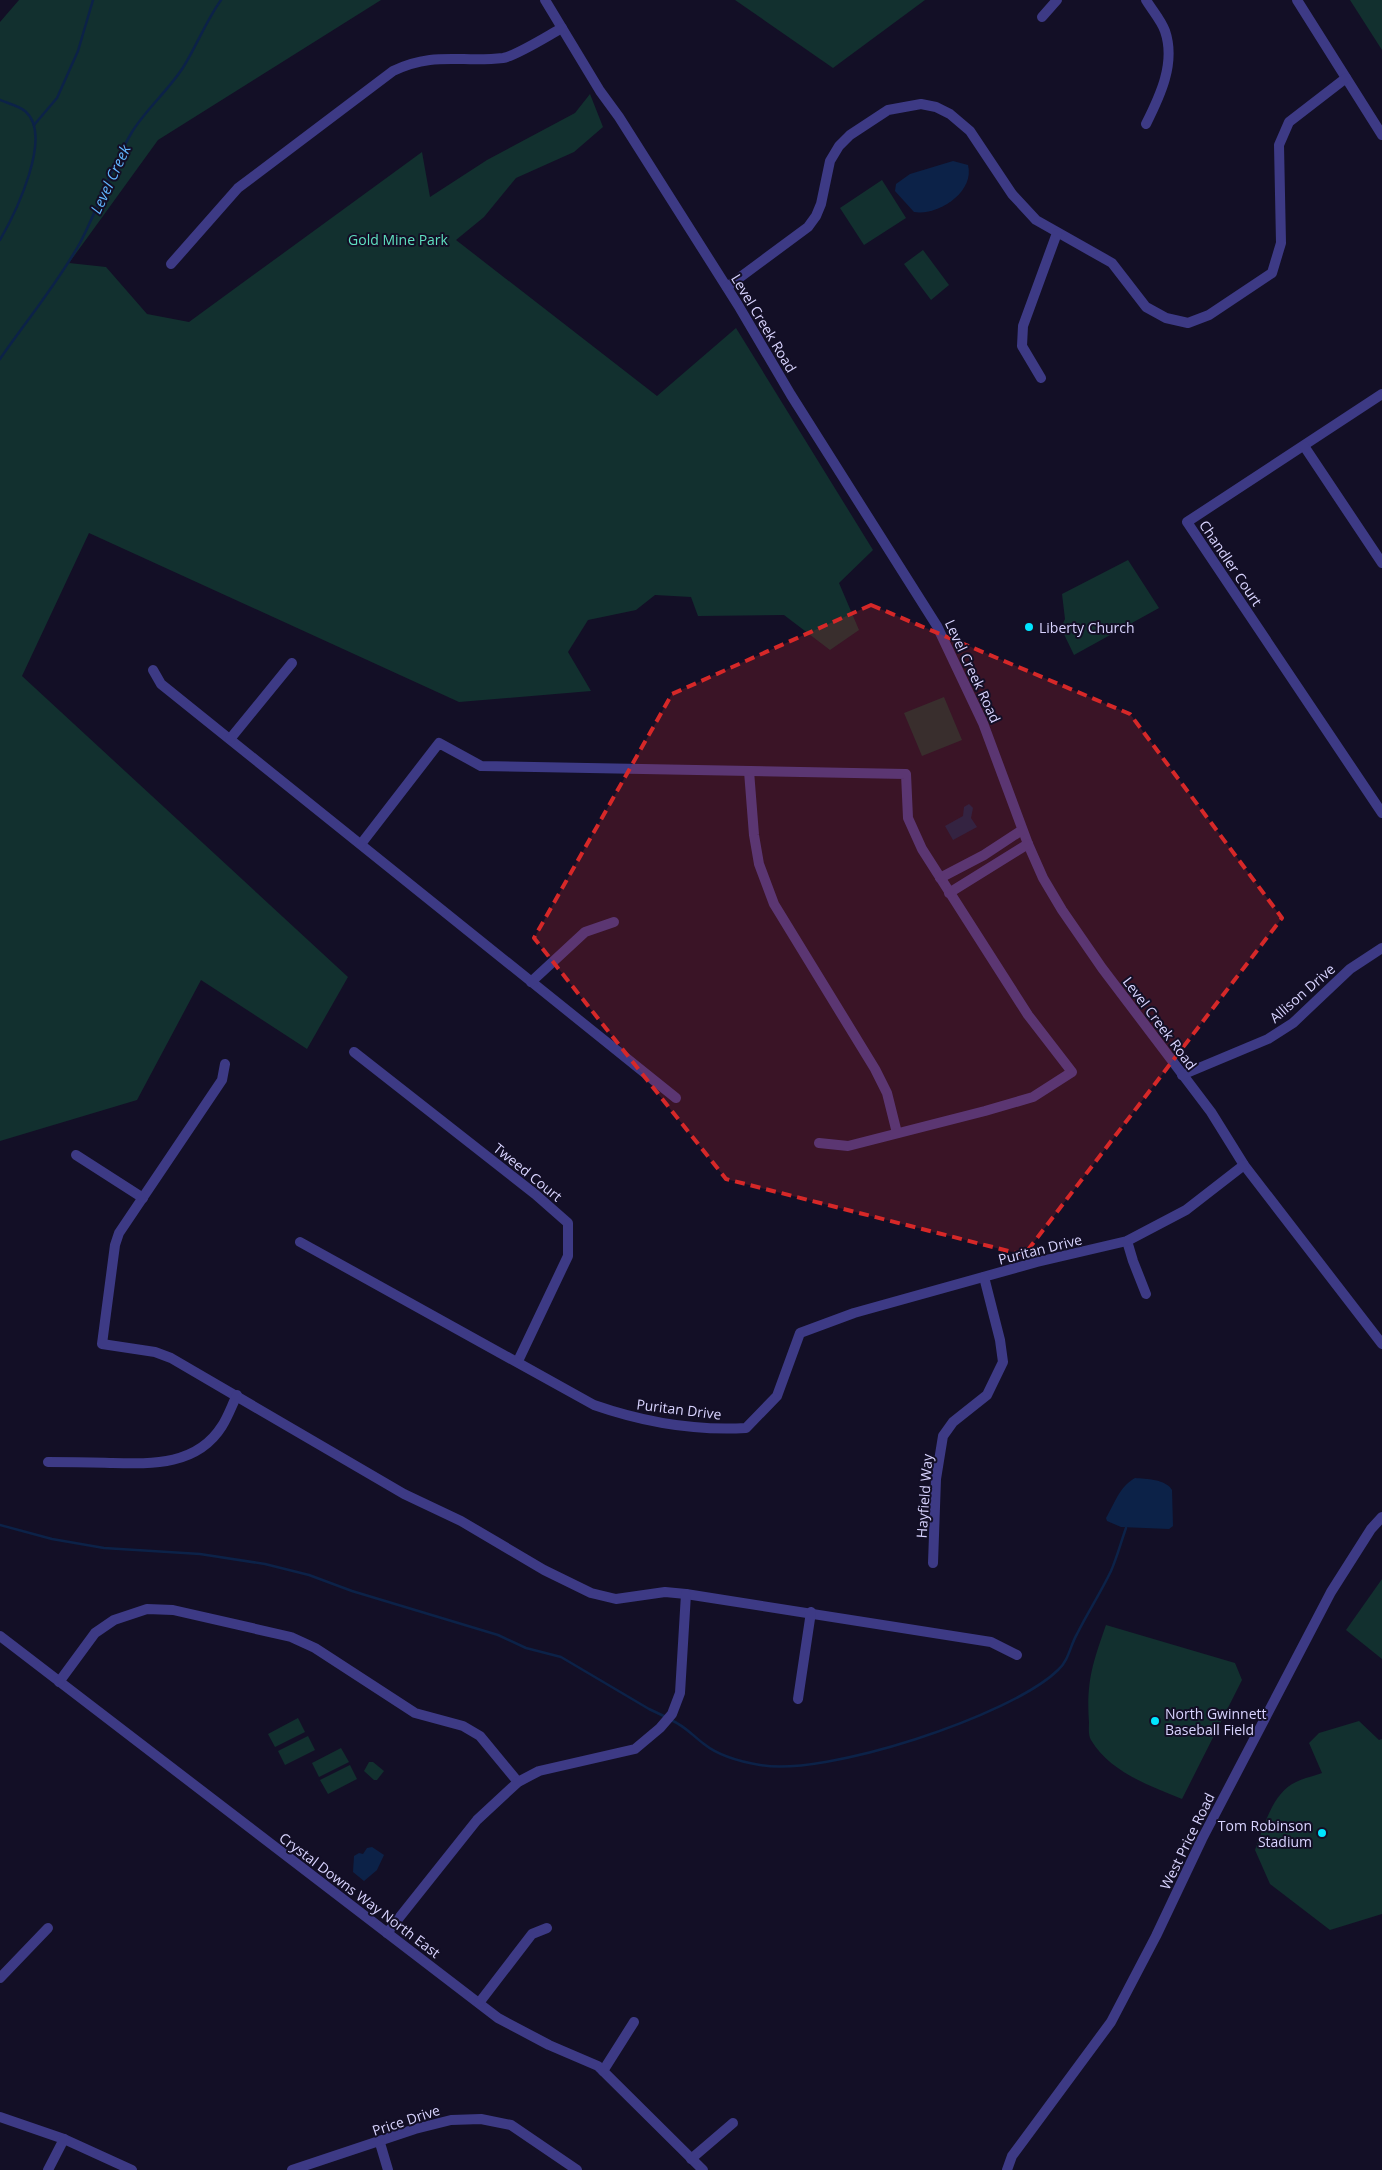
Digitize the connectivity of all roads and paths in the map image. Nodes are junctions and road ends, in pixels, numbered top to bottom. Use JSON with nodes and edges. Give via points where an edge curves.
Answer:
{"nodes":[{"id":1,"x":545,"y":0,"type":"edge"},
{"id":2,"x":1057,"y":0,"type":"edge"},
{"id":3,"x":1146,"y":0,"type":"edge"},
{"id":4,"x":1297,"y":0,"type":"edge"},
{"id":5,"x":1042,"y":17,"type":"dead end"},
{"id":6,"x":562,"y":28,"type":"junction"},
{"id":7,"x":1346,"y":78,"type":"junction"},
{"id":8,"x":1146,"y":124,"type":"dead end"},
{"id":9,"x":1382,"y":134,"type":"edge"},
{"id":10,"x":1057,"y":233,"type":"junction"},
{"id":11,"x":171,"y":264,"type":"dead end"},
{"id":12,"x":727,"y":287,"type":"junction"},
{"id":13,"x":1041,"y":378,"type":"dead end"},
{"id":14,"x":1382,"y":394,"type":"edge"},
{"id":15,"x":1304,"y":446,"type":"junction"},
{"id":16,"x":1382,"y":563,"type":"edge"},
{"id":17,"x":292,"y":663,"type":"dead end"},
{"id":18,"x":153,"y":670,"type":"dead end"},
{"id":19,"x":230,"y":739,"type":"junction"},
{"id":20,"x":749,"y":771,"type":"junction"},
{"id":21,"x":1382,"y":813,"type":"edge"},
{"id":22,"x":1022,"y":830,"type":"junction"},
{"id":23,"x":361,"y":844,"type":"junction"},
{"id":24,"x":1028,"y":844,"type":"junction"},
{"id":25,"x":940,"y":878,"type":"junction"},
{"id":26,"x":949,"y":893,"type":"junction"},
{"id":27,"x":614,"y":922,"type":"dead end"},
{"id":28,"x":1382,"y":948,"type":"edge"},
{"id":29,"x":531,"y":982,"type":"junction"},
{"id":30,"x":354,"y":1052,"type":"dead end"},
{"id":31,"x":225,"y":1064,"type":"dead end"},
{"id":32,"x":1182,"y":1075,"type":"junction"},
{"id":33,"x":676,"y":1098,"type":"dead end"},
{"id":34,"x":897,"y":1133,"type":"junction"},
{"id":35,"x":819,"y":1143,"type":"dead end"},
{"id":36,"x":76,"y":1155,"type":"dead end"},
{"id":37,"x":1244,"y":1165,"type":"junction"},
{"id":38,"x":143,"y":1198,"type":"junction"},
{"id":39,"x":1127,"y":1241,"type":"junction"},
{"id":40,"x":300,"y":1242,"type":"dead end"},
{"id":41,"x":984,"y":1277,"type":"junction"},
{"id":42,"x":1146,"y":1294,"type":"dead end"},
{"id":43,"x":1382,"y":1344,"type":"edge"},
{"id":44,"x":518,"y":1361,"type":"junction"},
{"id":45,"x":237,"y":1395,"type":"junction"},
{"id":46,"x":48,"y":1462,"type":"dead end"},
{"id":47,"x":1382,"y":1517,"type":"edge"},
{"id":48,"x":933,"y":1563,"type":"dead end"},
{"id":49,"x":686,"y":1594,"type":"junction"},
{"id":50,"x":811,"y":1612,"type":"junction"},
{"id":51,"x":0,"y":1636,"type":"edge"},
{"id":52,"x":1017,"y":1655,"type":"dead end"},
{"id":53,"x":59,"y":1682,"type":"junction"},
{"id":54,"x":798,"y":1699,"type":"dead end"},
{"id":55,"x":518,"y":1782,"type":"junction"},
{"id":56,"x":48,"y":1928,"type":"dead end"},
{"id":57,"x":547,"y":1928,"type":"dead end"},
{"id":58,"x":387,"y":1933,"type":"junction"},
{"id":59,"x":0,"y":1978,"type":"edge"},
{"id":60,"x":479,"y":2003,"type":"junction"},
{"id":61,"x":634,"y":2022,"type":"dead end"},
{"id":62,"x":603,"y":2071,"type":"junction"},
{"id":63,"x":0,"y":2117,"type":"edge"},
{"id":64,"x":733,"y":2122,"type":"dead end"},
{"id":65,"x":64,"y":2140,"type":"junction"},
{"id":66,"x":380,"y":2143,"type":"junction"},
{"id":67,"x":691,"y":2159,"type":"junction"},
{"id":68,"x":48,"y":2170,"type":"edge"},
{"id":69,"x":132,"y":2170,"type":"edge"},
{"id":70,"x":292,"y":2170,"type":"edge"},
{"id":71,"x":388,"y":2170,"type":"edge"},
{"id":72,"x":577,"y":2170,"type":"edge"},
{"id":73,"x":703,"y":2170,"type":"edge"},
{"id":74,"x":1007,"y":2170,"type":"edge"}],
"edges":[{"from":1,"to":6,"type":"street","name":"Level Creek Road"},
{"from":2,"to":5,"type":"street"},
{"from":3,"to":8,"type":"street","via":[[1164,29],[1169,50],[1164,82]]},
{"from":4,"to":7,"type":"street"},
{"from":6,"to":11,"type":"street","via":[[505,58],[442,58],[411,62],[393,71],[238,188]]},
{"from":6,"to":12,"type":"street","name":"Level Creek Road"},
{"from":7,"to":9,"type":"street"},
{"from":7,"to":10,"type":"street","via":[[1289,122],[1279,145],[1281,243],[1272,273],[1210,315],[1188,323],[1166,318],[1146,307],[1112,262]]},
{"from":10,"to":12,"type":"street","via":[[1022,206],[961,122],[936,108],[921,104],[905,106],[888,110],[839,146],[830,161],[816,216],[808,226]]},
{"from":10,"to":13,"type":"street","via":[[1023,326],[1022,346]]},
{"from":12,"to":22,"type":"street","name":"Level Creek Road","via":[[937,626],[984,722]]},
{"from":14,"to":15,"type":"street","name":"Chandler Court"},
{"from":15,"to":16,"type":"street"},
{"from":15,"to":21,"type":"street","name":"Chandler Court","via":[[1187,522]]},
{"from":17,"to":19,"type":"street"},
{"from":18,"to":19,"type":"street","via":[[161,684]]},
{"from":19,"to":23,"type":"street"},
{"from":20,"to":23,"type":"street","via":[[482,766],[439,743]]},
{"from":20,"to":25,"type":"street","via":[[906,774],[908,818]]},
{"from":20,"to":34,"type":"street","via":[[754,835],[774,904],[875,1069],[887,1093]]},
{"from":22,"to":24,"type":"street","name":"Level Creek Road"},
{"from":22,"to":25,"type":"street"},
{"from":23,"to":29,"type":"street"},
{"from":24,"to":26,"type":"street"},
{"from":24,"to":32,"type":"street","name":"Level Creek Road","via":[[1062,910]]},
{"from":25,"to":26,"type":"street"},
{"from":26,"to":34,"type":"street","via":[[1028,1015],[1072,1072],[1033,1097]]},
{"from":27,"to":29,"type":"street","via":[[584,932]]},
{"from":28,"to":32,"type":"street","name":"Allison Drive","via":[[1350,969],[1293,1022],[1268,1039]]},
{"from":29,"to":33,"type":"street"},
{"from":30,"to":44,"type":"street","name":"Tweed Court","via":[[568,1223],[568,1256]]},
{"from":31,"to":38,"type":"street","via":[[222,1080]]},
{"from":32,"to":37,"type":"street","name":"Level Creek Road","via":[[1211,1112]]},
{"from":34,"to":35,"type":"street","via":[[848,1146]]},
{"from":36,"to":38,"type":"street"},
{"from":37,"to":39,"type":"street","name":"Puritan Drive","via":[[1186,1210]]},
{"from":37,"to":43,"type":"street","name":"Level Creek Road"},
{"from":38,"to":45,"type":"street","via":[[123,1226],[115,1244],[102,1344],[155,1352],[171,1358]]},
{"from":39,"to":41,"type":"street","name":"Puritan Drive"},
{"from":39,"to":42,"type":"street"},
{"from":40,"to":44,"type":"street","name":"Puritan Drive"},
{"from":41,"to":44,"type":"street","name":"Puritan Drive","via":[[854,1313],[800,1333],[777,1396],[746,1428],[713,1430],[628,1417],[594,1405]]},
{"from":41,"to":48,"type":"street","name":"Hayfield Way","via":[[1003,1362],[987,1395],[953,1422],[943,1436],[936,1479]]},
{"from":45,"to":46,"type":"street","via":[[222,1427],[207,1443],[176,1460],[159,1464]]},
{"from":45,"to":49,"type":"street","via":[[404,1494],[461,1521],[544,1570],[591,1593],[616,1599],[665,1592]]},
{"from":47,"to":74,"type":"street","name":"West Price Road","via":[[1330,1592],[1111,2022],[1012,2156]]},
{"from":49,"to":50,"type":"street"},
{"from":49,"to":55,"type":"street","via":[[680,1693],[672,1714],[660,1728],[635,1749],[539,1771]]},
{"from":50,"to":52,"type":"street","via":[[991,1642]]},
{"from":50,"to":54,"type":"street"},
{"from":51,"to":53,"type":"street","name":"Crystal Downs Way North East"},
{"from":53,"to":55,"type":"street","via":[[95,1633],[114,1620],[147,1609],[173,1610],[291,1637],[315,1648],[415,1713],[463,1726],[480,1736]]},
{"from":53,"to":58,"type":"street","name":"Crystal Downs Way North East"},
{"from":55,"to":58,"type":"street","via":[[477,1820]]},
{"from":56,"to":59,"type":"street"},
{"from":57,"to":60,"type":"street","via":[[532,1934]]},
{"from":58,"to":60,"type":"street","name":"Crystal Downs Way North East"},
{"from":60,"to":62,"type":"street","name":"Crystal Downs Way North East","via":[[498,2018]]},
{"from":61,"to":62,"type":"street"},
{"from":62,"to":67,"type":"street","name":"Crystal Downs Way North East"},
{"from":63,"to":65,"type":"street"},
{"from":64,"to":67,"type":"street"},
{"from":65,"to":68,"type":"street"},
{"from":65,"to":69,"type":"street"},
{"from":66,"to":70,"type":"street","name":"Price Drive"},
{"from":66,"to":71,"type":"street"},
{"from":66,"to":72,"type":"street","name":"Price Drive","via":[[415,2129],[451,2120],[481,2119],[512,2125]]},
{"from":67,"to":73,"type":"street","name":"Crystal Downs Way North East"}]}
